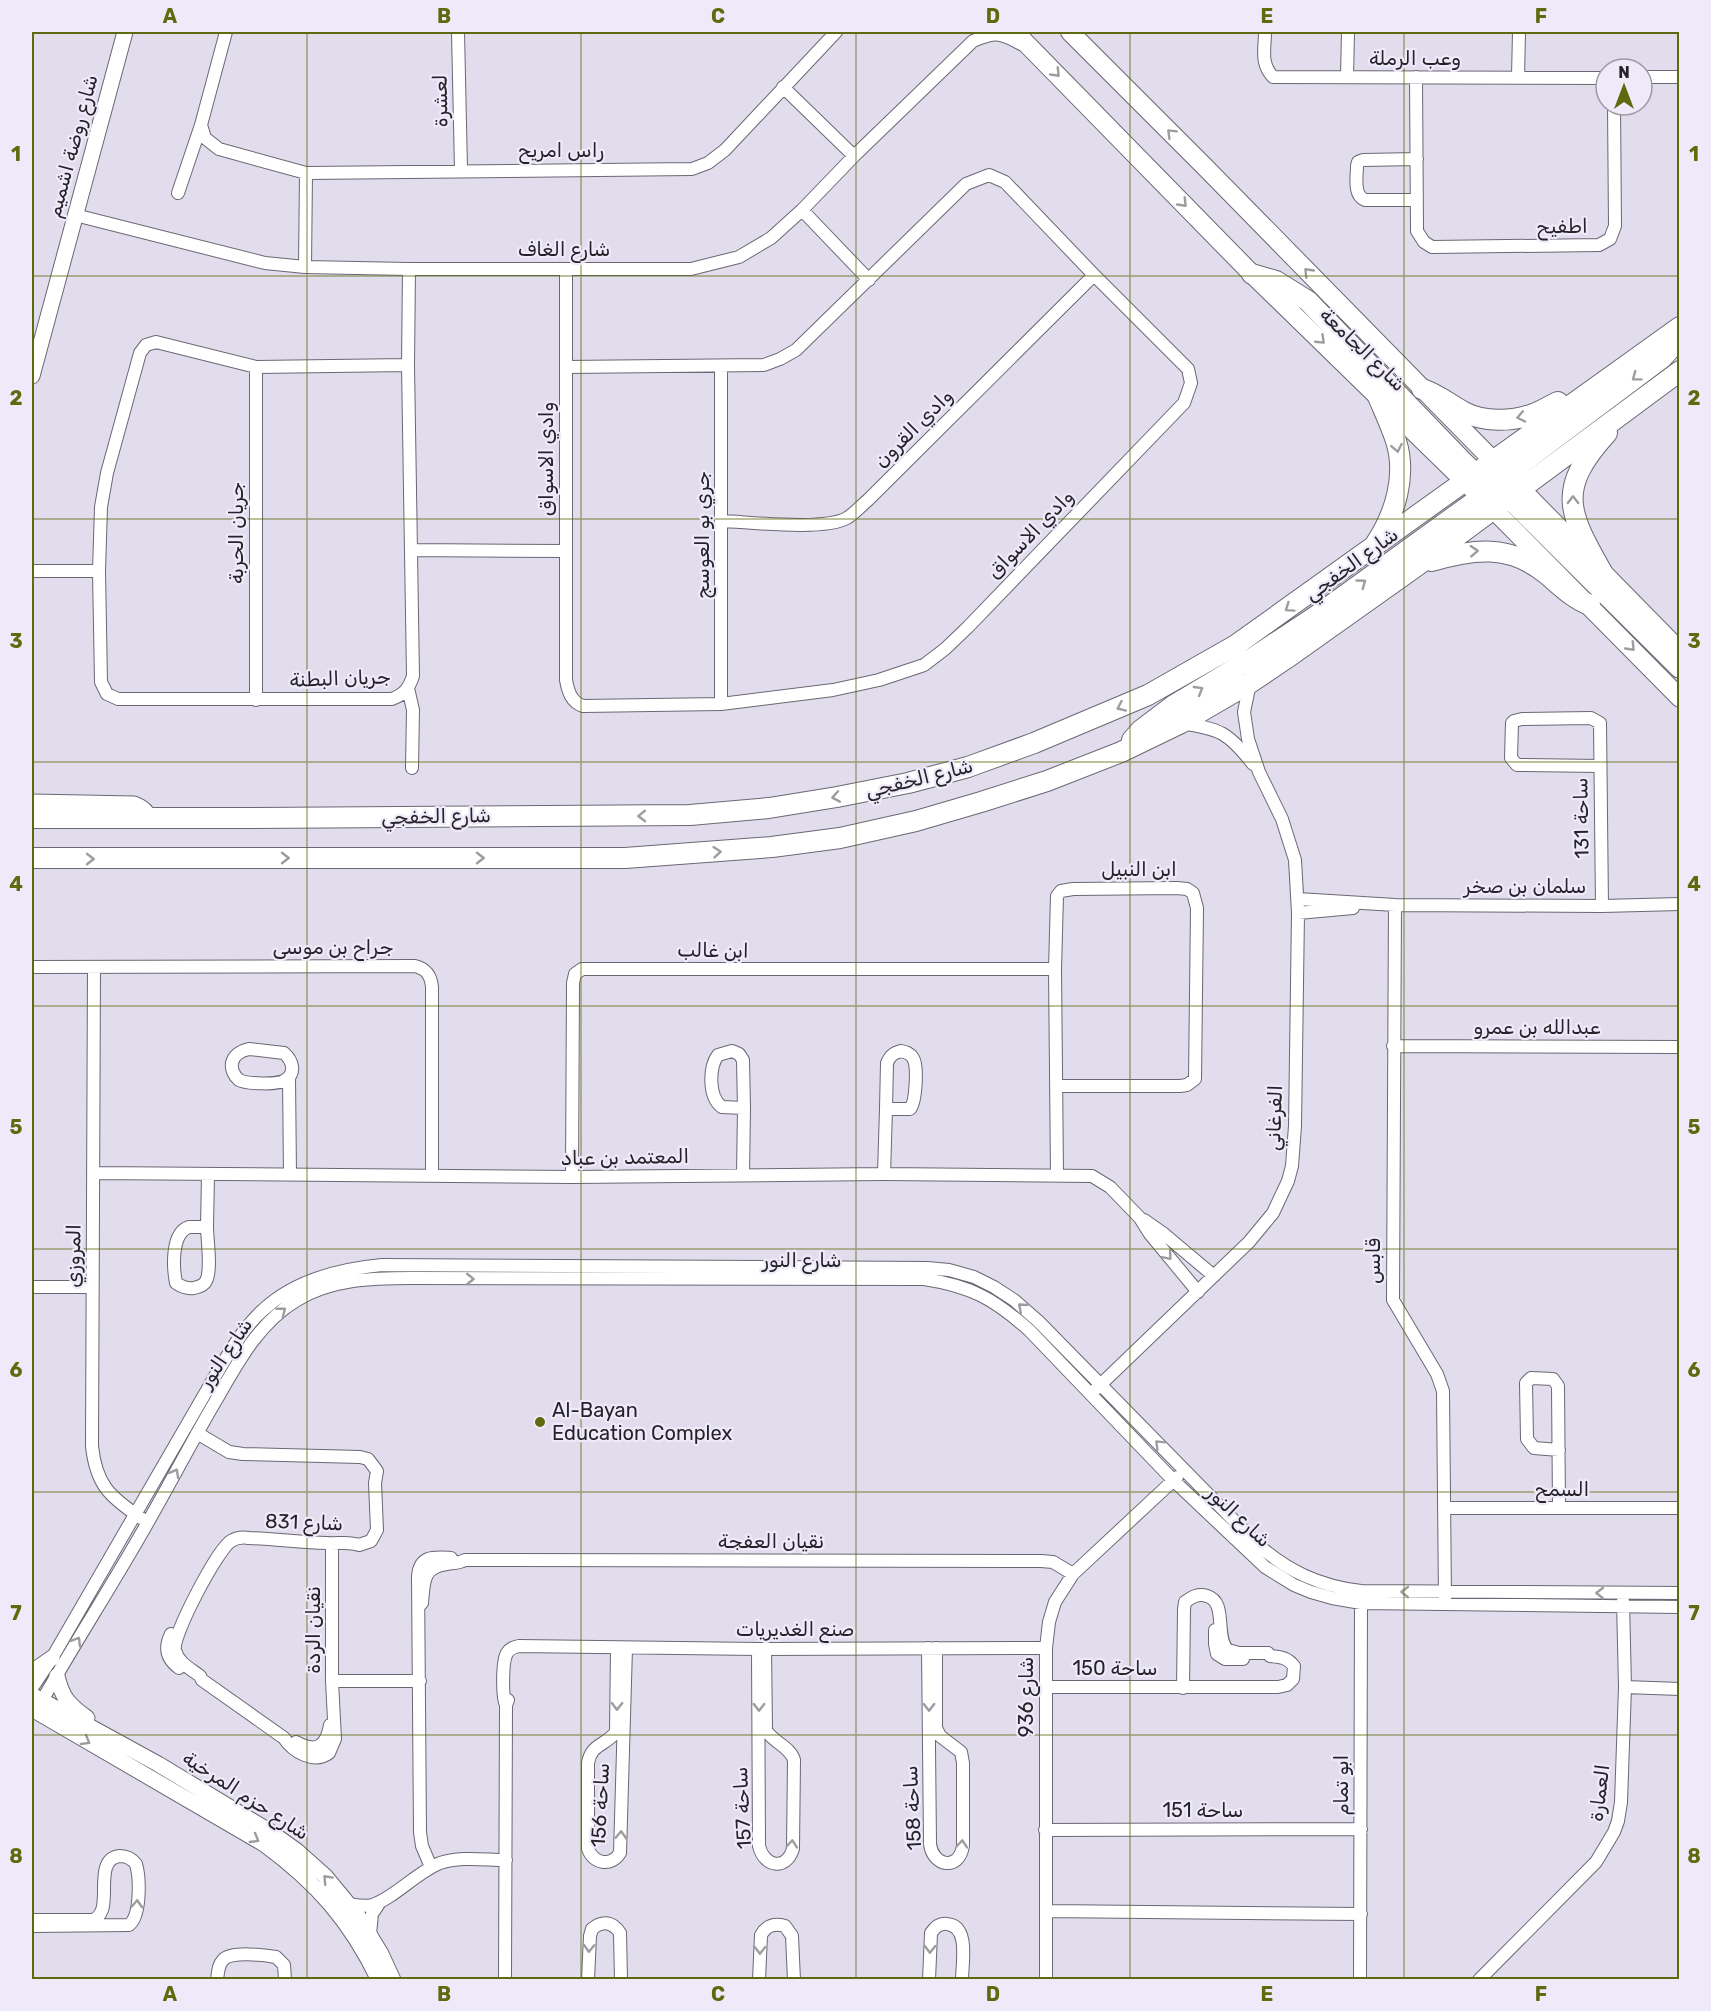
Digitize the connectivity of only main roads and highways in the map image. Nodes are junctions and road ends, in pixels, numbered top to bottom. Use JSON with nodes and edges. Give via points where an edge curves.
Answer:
{"nodes":[{"id":1,"x":1016,"y":32,"type":"edge"},
{"id":2,"x":1070,"y":32,"type":"edge"},
{"id":3,"x":1252,"y":274,"type":"junction"},
{"id":4,"x":1680,"y":327,"type":"edge"},
{"id":5,"x":1680,"y":338,"type":"edge"},
{"id":6,"x":1680,"y":371,"type":"edge"},
{"id":7,"x":1422,"y":389,"type":"junction"},
{"id":8,"x":1377,"y":393,"type":"junction"},
{"id":9,"x":1576,"y":400,"type":"junction"},
{"id":10,"x":1623,"y":412,"type":"junction"},
{"id":11,"x":1492,"y":461,"type":"junction"},
{"id":12,"x":1493,"y":489,"type":"junction"},
{"id":13,"x":1371,"y":550,"type":"junction"},
{"id":14,"x":1418,"y":565,"type":"junction"},
{"id":15,"x":1602,"y":572,"type":"junction"},
{"id":16,"x":1590,"y":605,"type":"junction"},
{"id":17,"x":1680,"y":651,"type":"edge"},
{"id":18,"x":1680,"y":668,"type":"edge"},
{"id":19,"x":1680,"y":698,"type":"edge"},
{"id":20,"x":1121,"y":752,"type":"junction"},
{"id":21,"x":32,"y":818,"type":"edge"},
{"id":22,"x":32,"y":858,"type":"edge"}],
"edges":[{"from":1,"to":3,"type":"main road","name":"شارع الجامعة","one_way":true},
{"from":7,"to":2,"type":"main road","name":"شارع الجامعة","one_way":true},
{"from":3,"to":8,"type":"main road","name":"شارع الجامعة","one_way":true},
{"from":3,"to":12,"type":"highway","via":[[1288,286],[1308,301]]},
{"from":4,"to":9,"type":"highway","name":"شارع الخفجي"},
{"from":5,"to":12,"type":"highway","one_way":true,"via":[[1662,358]]},
{"from":6,"to":10,"type":"highway","name":"شارع الخفجي"},
{"from":9,"to":7,"type":"highway","one_way":true,"via":[[1522,418],[1498,420],[1474,416]]},
{"from":7,"to":11,"type":"main road","name":"شارع الجامعة"},
{"from":8,"to":12,"type":"main road","name":"شارع الجامعة"},
{"from":8,"to":13,"type":"highway","one_way":true,"via":[[1397,443],[1401,473],[1393,512]]},
{"from":9,"to":11,"type":"highway","name":"شارع الخفجي"},
{"from":10,"to":12,"type":"highway","name":"شارع الخفجي"},
{"from":15,"to":10,"type":"highway","one_way":true,"via":[[1576,522],[1572,494],[1580,469]]},
{"from":11,"to":12,"type":"highway","name":"شارع الخفجي"},
{"from":12,"to":13,"type":"highway","name":"شارع الخفجي"},
{"from":12,"to":14,"type":"highway","name":"شارع الخفجي"},
{"from":12,"to":15,"type":"main road","name":"شارع الجامعة"},
{"from":12,"to":16,"type":"main road","name":"شارع الجامعة"},
{"from":12,"to":18,"type":"highway"},
{"from":20,"to":12,"type":"highway","one_way":true,"via":[[1168,709],[1300,627]]},
{"from":13,"to":21,"type":"highway","name":"شارع الخفجي","one_way":true,"via":[[1236,645],[1148,695],[1023,747],[908,783],[769,808],[690,815]]},
{"from":14,"to":16,"type":"highway","one_way":true,"via":[[1461,552],[1507,553],[1532,562]]},
{"from":14,"to":20,"type":"highway","name":"شارع الخفجي","via":[[1250,683]]},
{"from":15,"to":17,"type":"main road","name":"شارع الجامعة"},
{"from":16,"to":19,"type":"main road","name":"شارع الجامعة","one_way":true},
{"from":22,"to":20,"type":"highway","name":"شارع الخفجي","one_way":true,"via":[[625,858],[772,847],[840,838],[916,821],[1047,781]]}]}
